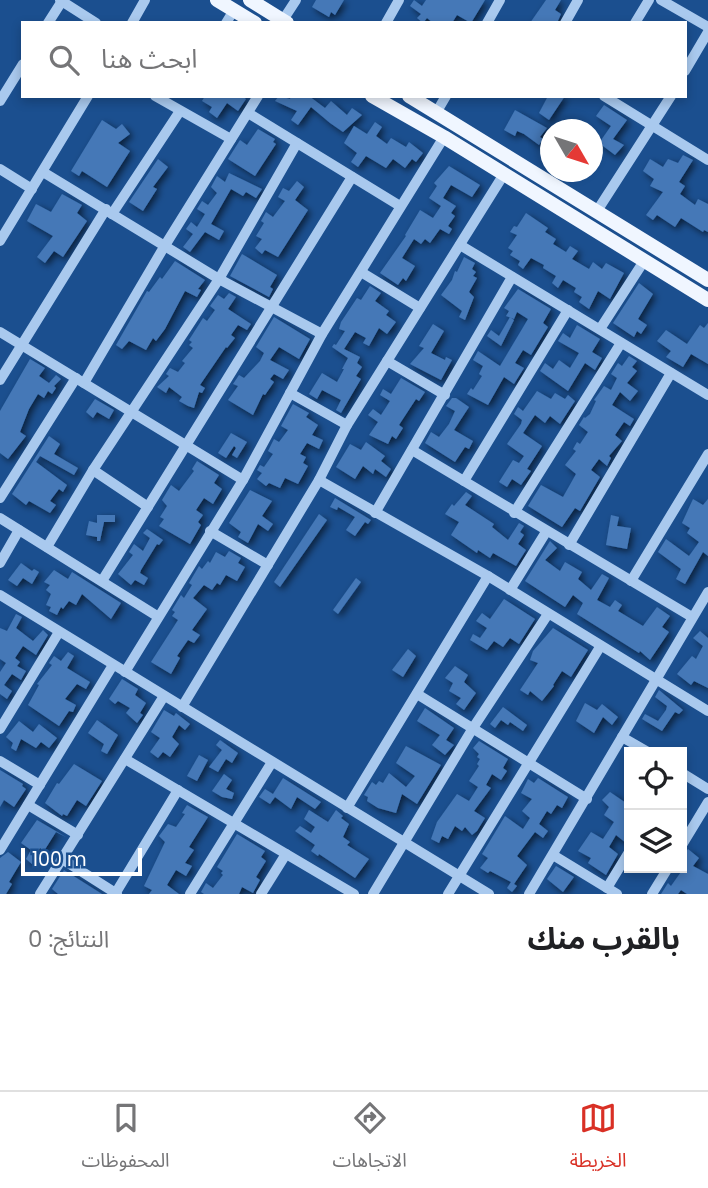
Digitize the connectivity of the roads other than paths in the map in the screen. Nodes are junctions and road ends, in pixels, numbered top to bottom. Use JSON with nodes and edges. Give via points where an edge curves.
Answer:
{"nodes":[{"id":1,"x":61,"y":0,"type":"edge"},
{"id":2,"x":145,"y":0,"type":"edge"},
{"id":3,"x":217,"y":0,"type":"edge"},
{"id":4,"x":250,"y":0,"type":"edge"},
{"id":5,"x":296,"y":0,"type":"edge"},
{"id":6,"x":400,"y":0,"type":"edge"},
{"id":7,"x":500,"y":0,"type":"edge"},
{"id":8,"x":578,"y":0,"type":"edge"},
{"id":9,"x":649,"y":0,"type":"edge"},
{"id":10,"x":661,"y":0,"type":"edge"},
{"id":11,"x":230,"y":17,"type":"edge"},
{"id":12,"x":49,"y":21,"type":"edge"},
{"id":13,"x":93,"y":21,"type":"edge"},
{"id":14,"x":133,"y":21,"type":"edge"},
{"id":15,"x":285,"y":21,"type":"edge"},
{"id":16,"x":387,"y":21,"type":"edge"},
{"id":17,"x":488,"y":21,"type":"edge"},
{"id":18,"x":566,"y":21,"type":"edge"},
{"id":19,"x":636,"y":21,"type":"edge"},
{"id":20,"x":708,"y":27,"type":"edge"},
{"id":21,"x":708,"y":32,"type":"edge"},
{"id":22,"x":21,"y":67,"type":"edge"},
{"id":23,"x":687,"y":68,"type":"edge"},
{"id":24,"x":87,"y":98,"type":"edge"},
{"id":25,"x":160,"y":98,"type":"edge"},
{"id":26,"x":257,"y":98,"type":"edge"},
{"id":27,"x":376,"y":98,"type":"edge"},
{"id":28,"x":412,"y":98,"type":"edge"},
{"id":29,"x":445,"y":98,"type":"edge"},
{"id":30,"x":607,"y":98,"type":"edge"},
{"id":31,"x":670,"y":98,"type":"edge"},
{"id":32,"x":0,"y":101,"type":"edge"},
{"id":33,"x":177,"y":104,"type":"edge"},
{"id":34,"x":248,"y":113,"type":"junction"},
{"id":35,"x":436,"y":113,"type":"junction"},
{"id":36,"x":654,"y":126,"type":"junction"},
{"id":37,"x":444,"y":137,"type":"junction"},
{"id":38,"x":231,"y":139,"type":"junction"},
{"id":39,"x":297,"y":143,"type":"junction"},
{"id":40,"x":708,"y":160,"type":"edge"},
{"id":41,"x":0,"y":169,"type":"edge"},
{"id":42,"x":43,"y":172,"type":"junction"},
{"id":43,"x":504,"y":174,"type":"junction"},
{"id":44,"x":352,"y":177,"type":"junction"},
{"id":45,"x":32,"y":189,"type":"junction"},
{"id":46,"x":400,"y":206,"type":"junction"},
{"id":47,"x":109,"y":211,"type":"junction"},
{"id":48,"x":597,"y":211,"type":"junction"},
{"id":49,"x":0,"y":241,"type":"edge"},
{"id":50,"x":460,"y":245,"type":"junction"},
{"id":51,"x":164,"y":247,"type":"junction"},
{"id":52,"x":644,"y":261,"type":"junction"},
{"id":53,"x":361,"y":272,"type":"junction"},
{"id":54,"x":512,"y":277,"type":"junction"},
{"id":55,"x":219,"y":279,"type":"junction"},
{"id":56,"x":708,"y":279,"type":"edge"},
{"id":57,"x":708,"y":300,"type":"edge"},
{"id":58,"x":271,"y":308,"type":"junction"},
{"id":59,"x":420,"y":308,"type":"junction"},
{"id":60,"x":568,"y":310,"type":"junction"},
{"id":61,"x":600,"y":329,"type":"junction"},
{"id":62,"x":0,"y":332,"type":"edge"},
{"id":63,"x":321,"y":334,"type":"junction"},
{"id":64,"x":621,"y":342,"type":"junction"},
{"id":65,"x":22,"y":345,"type":"junction"},
{"id":66,"x":387,"y":362,"type":"junction"},
{"id":67,"x":671,"y":373,"type":"junction"},
{"id":68,"x":0,"y":380,"type":"edge"},
{"id":69,"x":80,"y":381,"type":"junction"},
{"id":70,"x":290,"y":393,"type":"junction"},
{"id":71,"x":446,"y":394,"type":"junction"},
{"id":72,"x":708,"y":395,"type":"edge"},
{"id":73,"x":131,"y":412,"type":"junction"},
{"id":74,"x":347,"y":425,"type":"junction"},
{"id":75,"x":186,"y":447,"type":"junction"},
{"id":76,"x":412,"y":450,"type":"junction"},
{"id":77,"x":708,"y":454,"type":"edge"},
{"id":78,"x":93,"y":471,"type":"junction"},
{"id":79,"x":696,"y":472,"type":"junction"},
{"id":80,"x":708,"y":479,"type":"edge"},
{"id":81,"x":243,"y":480,"type":"junction"},
{"id":82,"x":319,"y":480,"type":"junction"},
{"id":83,"x":464,"y":481,"type":"junction"},
{"id":84,"x":0,"y":498,"type":"edge"},
{"id":85,"x":148,"y":507,"type":"junction"},
{"id":86,"x":375,"y":513,"type":"junction"},
{"id":87,"x":514,"y":513,"type":"junction"},
{"id":88,"x":0,"y":518,"type":"edge"},
{"id":89,"x":19,"y":530,"type":"junction"},
{"id":90,"x":210,"y":531,"type":"junction"},
{"id":91,"x":546,"y":532,"type":"junction"},
{"id":92,"x":569,"y":545,"type":"junction"},
{"id":93,"x":47,"y":547,"type":"junction"},
{"id":94,"x":0,"y":562,"type":"edge"},
{"id":95,"x":268,"y":565,"type":"junction"},
{"id":96,"x":488,"y":576,"type":"junction"},
{"id":97,"x":102,"y":581,"type":"junction"},
{"id":98,"x":631,"y":581,"type":"junction"},
{"id":99,"x":510,"y":590,"type":"junction"},
{"id":100,"x":708,"y":592,"type":"edge"},
{"id":101,"x":3,"y":597,"type":"edge"},
{"id":102,"x":0,"y":609,"type":"edge"},
{"id":103,"x":548,"y":614,"type":"junction"},
{"id":104,"x":158,"y":616,"type":"junction"},
{"id":105,"x":692,"y":617,"type":"junction"},
{"id":106,"x":59,"y":632,"type":"junction"},
{"id":107,"x":600,"y":646,"type":"junction"},
{"id":108,"x":113,"y":665,"type":"junction"},
{"id":109,"x":125,"y":672,"type":"junction"},
{"id":110,"x":656,"y":679,"type":"junction"},
{"id":111,"x":417,"y":694,"type":"junction"},
{"id":112,"x":164,"y":696,"type":"junction"},
{"id":113,"x":182,"y":707,"type":"junction"},
{"id":114,"x":708,"y":711,"type":"edge"},
{"id":115,"x":0,"y":729,"type":"edge"},
{"id":116,"x":473,"y":729,"type":"junction"},
{"id":117,"x":622,"y":737,"type":"junction"},
{"id":118,"x":639,"y":747,"type":"edge"},
{"id":119,"x":125,"y":759,"type":"junction"},
{"id":120,"x":0,"y":761,"type":"edge"},
{"id":121,"x":272,"y":762,"type":"junction"},
{"id":122,"x":528,"y":762,"type":"junction"},
{"id":123,"x":687,"y":776,"type":"edge"},
{"id":124,"x":40,"y":785,"type":"junction"},
{"id":125,"x":708,"y":789,"type":"edge"},
{"id":126,"x":178,"y":790,"type":"junction"},
{"id":127,"x":587,"y":799,"type":"junction"},
{"id":128,"x":708,"y":802,"type":"edge"},
{"id":129,"x":27,"y":805,"type":"junction"},
{"id":130,"x":348,"y":808,"type":"junction"},
{"id":131,"x":234,"y":823,"type":"junction"},
{"id":132,"x":78,"y":835,"type":"junction"},
{"id":133,"x":687,"y":837,"type":"edge"},
{"id":134,"x":405,"y":843,"type":"junction"},
{"id":135,"x":0,"y":850,"type":"edge"},
{"id":136,"x":286,"y":853,"type":"junction"},
{"id":137,"x":553,"y":855,"type":"junction"},
{"id":138,"x":62,"y":859,"type":"junction"},
{"id":139,"x":624,"y":863,"type":"edge"},
{"id":140,"x":665,"y":873,"type":"edge"},
{"id":141,"x":459,"y":876,"type":"junction"},
{"id":142,"x":612,"y":891,"type":"edge"},
{"id":143,"x":40,"y":894,"type":"edge"},
{"id":144,"x":115,"y":894,"type":"edge"},
{"id":145,"x":190,"y":894,"type":"edge"},
{"id":146,"x":261,"y":894,"type":"edge"},
{"id":147,"x":354,"y":894,"type":"edge"},
{"id":148,"x":373,"y":894,"type":"edge"},
{"id":149,"x":448,"y":894,"type":"edge"},
{"id":150,"x":489,"y":894,"type":"edge"},
{"id":151,"x":529,"y":894,"type":"edge"},
{"id":152,"x":652,"y":894,"type":"edge"}],
"edges":[{"from":1,"to":12,"type":"street"},
{"from":1,"to":13,"type":"street"},
{"from":2,"to":14,"type":"street"},
{"from":3,"to":11,"type":"main road"},
{"from":4,"to":15,"type":"main road"},
{"from":5,"to":15,"type":"street"},
{"from":6,"to":16,"type":"street"},
{"from":7,"to":17,"type":"street"},
{"from":8,"to":18,"type":"street"},
{"from":9,"to":19,"type":"street"},
{"from":10,"to":20,"type":"street"},
{"from":21,"to":23,"type":"street"},
{"from":22,"to":32,"type":"street"},
{"from":24,"to":42,"type":"street"},
{"from":25,"to":33,"type":"street"},
{"from":26,"to":34,"type":"street"},
{"from":27,"to":37,"type":"main road"},
{"from":28,"to":35,"type":"main road"},
{"from":29,"to":35,"type":"street"},
{"from":30,"to":36,"type":"street"},
{"from":31,"to":36,"type":"street"},
{"from":33,"to":38,"type":"street"},
{"from":33,"to":47,"type":"street"},
{"from":34,"to":38,"type":"street"},
{"from":34,"to":39,"type":"street"},
{"from":35,"to":48,"type":"main road"},
{"from":36,"to":40,"type":"street"},
{"from":36,"to":48,"type":"street"},
{"from":37,"to":43,"type":"main road"},
{"from":37,"to":46,"type":"street"},
{"from":38,"to":51,"type":"street"},
{"from":39,"to":44,"type":"street"},
{"from":39,"to":55,"type":"street"},
{"from":41,"to":45,"type":"street"},
{"from":42,"to":45,"type":"street"},
{"from":42,"to":47,"type":"street"},
{"from":43,"to":50,"type":"street"},
{"from":43,"to":52,"type":"main road"},
{"from":44,"to":46,"type":"street"},
{"from":44,"to":58,"type":"street"},
{"from":45,"to":49,"type":"street"},
{"from":46,"to":53,"type":"street"},
{"from":47,"to":51,"type":"street"},
{"from":47,"to":65,"type":"street"},
{"from":48,"to":56,"type":"main road"},
{"from":50,"to":54,"type":"street"},
{"from":50,"to":59,"type":"street"},
{"from":51,"to":55,"type":"street"},
{"from":51,"to":69,"type":"street"},
{"from":52,"to":57,"type":"main road"},
{"from":52,"to":61,"type":"street"},
{"from":53,"to":59,"type":"street"},
{"from":53,"to":63,"type":"street"},
{"from":54,"to":60,"type":"street"},
{"from":54,"to":71,"type":"street"},
{"from":55,"to":58,"type":"street"},
{"from":55,"to":73,"type":"street"},
{"from":58,"to":63,"type":"street"},
{"from":58,"to":75,"type":"street"},
{"from":59,"to":66,"type":"street"},
{"from":60,"to":61,"type":"street"},
{"from":60,"to":83,"type":"street"},
{"from":61,"to":64,"type":"street"},
{"from":62,"to":65,"type":"street"},
{"from":63,"to":70,"type":"street"},
{"from":64,"to":67,"type":"street"},
{"from":64,"to":87,"type":"street"},
{"from":65,"to":68,"type":"street"},
{"from":65,"to":69,"type":"street"},
{"from":66,"to":71,"type":"street"},
{"from":66,"to":74,"type":"street"},
{"from":67,"to":72,"type":"street"},
{"from":67,"to":92,"type":"street"},
{"from":69,"to":73,"type":"street"},
{"from":69,"to":84,"type":"street"},
{"from":70,"to":74,"type":"street"},
{"from":70,"to":81,"type":"street"},
{"from":71,"to":76,"type":"street"},
{"from":73,"to":75,"type":"street"},
{"from":73,"to":78,"type":"street"},
{"from":74,"to":82,"type":"street"},
{"from":75,"to":81,"type":"street"},
{"from":75,"to":85,"type":"street"},
{"from":76,"to":83,"type":"street"},
{"from":76,"to":86,"type":"street"},
{"from":77,"to":79,"type":"street"},
{"from":78,"to":85,"type":"street"},
{"from":78,"to":93,"type":"street"},
{"from":79,"to":80,"type":"street"},
{"from":79,"to":98,"type":"street"},
{"from":81,"to":90,"type":"street"},
{"from":82,"to":86,"type":"street"},
{"from":82,"to":95,"type":"street"},
{"from":83,"to":87,"type":"street"},
{"from":85,"to":97,"type":"street"},
{"from":86,"to":96,"type":"street"},
{"from":87,"to":91,"type":"street"},
{"from":88,"to":89,"type":"street"},
{"from":89,"to":93,"type":"street"},
{"from":89,"to":94,"type":"street"},
{"from":90,"to":95,"type":"street"},
{"from":90,"to":104,"type":"street"},
{"from":91,"to":92,"type":"street"},
{"from":91,"to":99,"type":"street"},
{"from":92,"to":98,"type":"street"},
{"from":93,"to":97,"type":"street"},
{"from":95,"to":113,"type":"street"},
{"from":96,"to":99,"type":"street"},
{"from":96,"to":111,"type":"street"},
{"from":97,"to":104,"type":"street"},
{"from":98,"to":105,"type":"street"},
{"from":99,"to":103,"type":"street"},
{"from":100,"to":105,"type":"street"},
{"from":101,"to":102,"type":"street"},
{"from":101,"to":106,"type":"street"},
{"from":103,"to":107,"type":"street"},
{"from":103,"to":116,"type":"street"},
{"from":104,"to":109,"type":"street"},
{"from":105,"to":110,"type":"street"},
{"from":106,"to":108,"type":"street"},
{"from":106,"to":115,"type":"street"},
{"from":107,"to":110,"type":"street"},
{"from":107,"to":122,"type":"street"},
{"from":108,"to":109,"type":"street"},
{"from":108,"to":124,"type":"street"},
{"from":109,"to":112,"type":"street"},
{"from":110,"to":114,"type":"street"},
{"from":110,"to":117,"type":"street"},
{"from":111,"to":116,"type":"street"},
{"from":111,"to":130,"type":"street"},
{"from":112,"to":113,"type":"street"},
{"from":112,"to":119,"type":"street"},
{"from":113,"to":121,"type":"street"},
{"from":116,"to":122,"type":"street"},
{"from":116,"to":134,"type":"street"},
{"from":117,"to":118,"type":"street"},
{"from":117,"to":127,"type":"street"},
{"from":119,"to":126,"type":"street"},
{"from":119,"to":132,"type":"street"},
{"from":120,"to":124,"type":"street"},
{"from":121,"to":130,"type":"street"},
{"from":121,"to":131,"type":"street"},
{"from":122,"to":127,"type":"street"},
{"from":122,"to":141,"type":"street"},
{"from":123,"to":125,"type":"street"},
{"from":124,"to":129,"type":"street"},
{"from":126,"to":131,"type":"street"},
{"from":126,"to":144,"type":"street"},
{"from":127,"to":137,"type":"street"},
{"from":128,"to":133,"type":"street"},
{"from":129,"to":132,"type":"street"},
{"from":129,"to":135,"type":"street"},
{"from":130,"to":134,"type":"street"},
{"from":131,"to":136,"type":"street"},
{"from":131,"to":145,"type":"street"},
{"from":132,"to":138,"type":"street"},
{"from":134,"to":141,"type":"street"},
{"from":134,"to":148,"type":"street"},
{"from":136,"to":146,"type":"street"},
{"from":136,"to":147,"type":"street"},
{"from":137,"to":142,"type":"street"},
{"from":137,"to":151,"type":"street"},
{"from":138,"to":143,"type":"street"},
{"from":138,"to":144,"type":"street"},
{"from":139,"to":142,"type":"street"},
{"from":140,"to":152,"type":"street"},
{"from":141,"to":149,"type":"street"},
{"from":141,"to":150,"type":"street"}]}
